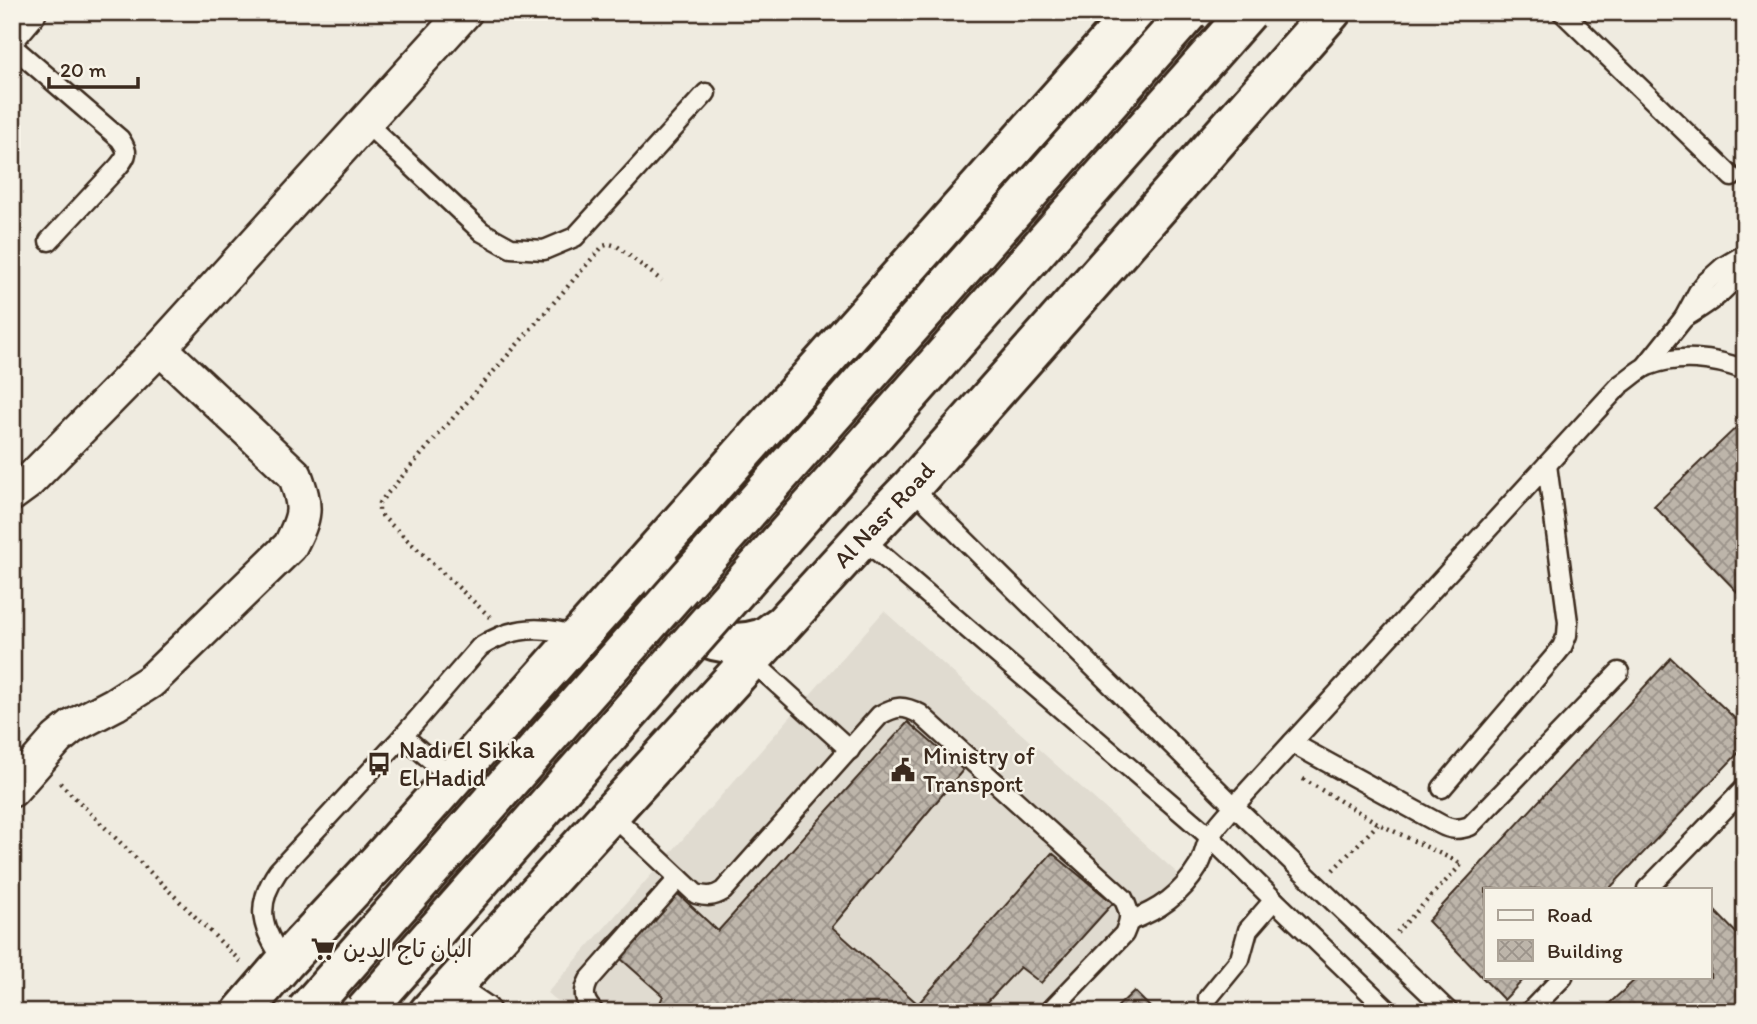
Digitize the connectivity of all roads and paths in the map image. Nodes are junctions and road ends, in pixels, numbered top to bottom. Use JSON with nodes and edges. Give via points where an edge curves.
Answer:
{"nodes":[{"id":1,"x":29,"y":12,"type":"edge"},
{"id":2,"x":465,"y":12,"type":"edge"},
{"id":3,"x":1135,"y":12,"type":"edge"},
{"id":4,"x":1189,"y":12,"type":"edge"},
{"id":5,"x":1248,"y":12,"type":"edge"},
{"id":6,"x":1331,"y":12,"type":"edge"},
{"id":7,"x":1562,"y":12,"type":"edge"},
{"id":8,"x":12,"y":32,"type":"edge"},
{"id":9,"x":12,"y":46,"type":"edge"},
{"id":10,"x":706,"y":93,"type":"dead end"},
{"id":11,"x":366,"y":122,"type":"junction"},
{"id":12,"x":1732,"y":177,"type":"dead end"},
{"id":13,"x":49,"y":241,"type":"dead end"},
{"id":14,"x":1745,"y":256,"type":"edge"},
{"id":15,"x":662,"y":281,"type":"dead end"},
{"id":16,"x":1740,"y":281,"type":"edge"},
{"id":17,"x":1684,"y":318,"type":"junction"},
{"id":18,"x":160,"y":348,"type":"junction"},
{"id":19,"x":1645,"y":367,"type":"junction"},
{"id":20,"x":1745,"y":370,"type":"edge"},
{"id":21,"x":1547,"y":465,"type":"junction"},
{"id":22,"x":911,"y":487,"type":"junction"},
{"id":23,"x":12,"y":494,"type":"edge"},
{"id":24,"x":671,"y":534,"type":"junction"},
{"id":25,"x":862,"y":538,"type":"junction"},
{"id":26,"x":784,"y":624,"type":"junction"},
{"id":27,"x":507,"y":633,"type":"junction"},
{"id":28,"x":579,"y":637,"type":"junction"},
{"id":29,"x":751,"y":660,"type":"junction"},
{"id":30,"x":1619,"y":672,"type":"dead end"},
{"id":31,"x":403,"y":736,"type":"junction"},
{"id":32,"x":1292,"y":743,"type":"junction"},
{"id":33,"x":850,"y":750,"type":"junction"},
{"id":34,"x":37,"y":760,"type":"junction"},
{"id":35,"x":1274,"y":762,"type":"junction"},
{"id":36,"x":452,"y":778,"type":"junction"},
{"id":37,"x":1442,"y":788,"type":"dead end"},
{"id":38,"x":1745,"y":788,"type":"edge"},
{"id":39,"x":12,"y":790,"type":"edge"},
{"id":40,"x":1234,"y":806,"type":"junction"},
{"id":41,"x":611,"y":814,"type":"junction"},
{"id":42,"x":1379,"y":824,"type":"junction"},
{"id":43,"x":1210,"y":837,"type":"junction"},
{"id":44,"x":381,"y":859,"type":"junction"},
{"id":45,"x":679,"y":878,"type":"junction"},
{"id":46,"x":1317,"y":886,"type":"junction"},
{"id":47,"x":1648,"y":888,"type":"edge"},
{"id":48,"x":1274,"y":900,"type":"junction"},
{"id":49,"x":1130,"y":921,"type":"junction"},
{"id":50,"x":487,"y":947,"type":"junction"},
{"id":51,"x":1381,"y":947,"type":"junction"},
{"id":52,"x":1562,"y":978,"type":"edge"},
{"id":53,"x":264,"y":987,"type":"edge"},
{"id":54,"x":1208,"y":998,"type":"dead end"},
{"id":55,"x":439,"y":1000,"type":"edge"},
{"id":56,"x":305,"y":1012,"type":"edge"},
{"id":57,"x":364,"y":1012,"type":"edge"},
{"id":58,"x":483,"y":1012,"type":"edge"},
{"id":59,"x":594,"y":1012,"type":"edge"},
{"id":60,"x":1049,"y":1012,"type":"edge"},
{"id":61,"x":1390,"y":1012,"type":"edge"},
{"id":62,"x":1449,"y":1012,"type":"edge"},
{"id":63,"x":1529,"y":1012,"type":"edge"}],
"edges":[{"from":1,"to":8,"type":"street"},
{"from":2,"to":11,"type":"street"},
{"from":3,"to":24,"type":"highway"},
{"from":4,"to":56,"type":"highway","bridge":true},
{"from":5,"to":57,"type":"highway","bridge":true},
{"from":6,"to":22,"type":"highway","name":"Al Nasr Road"},
{"from":7,"to":12,"type":"lane"},
{"from":9,"to":13,"type":"lane","via":[[126,148],[118,167]]},
{"from":10,"to":11,"type":"lane","via":[[575,237],[544,250],[511,248],[482,232]]},
{"from":11,"to":18,"type":"street"},
{"from":14,"to":16,"type":"lane"},
{"from":14,"to":17,"type":"lane","via":[[1705,283]]},
{"from":15,"to":27,"type":"path","via":[[617,246],[603,246],[379,503],[383,517]]},
{"from":16,"to":17,"type":"lane"},
{"from":17,"to":19,"type":"lane"},
{"from":18,"to":23,"type":"street"},
{"from":18,"to":34,"type":"street","via":[[295,475],[303,499],[302,524],[289,546],[150,681],[73,726]]},
{"from":19,"to":20,"type":"lane","via":[[1672,359],[1708,360]]},
{"from":19,"to":21,"type":"lane","via":[[1620,385]]},
{"from":21,"to":32,"type":"lane"},
{"from":21,"to":37,"type":"lane","via":[[1567,635],[1554,657]]},
{"from":22,"to":25,"type":"highway","name":"Al Nasr Road"},
{"from":22,"to":40,"type":"lane"},
{"from":24,"to":26,"type":"highway","via":[[662,558],[662,584],[671,608],[688,628],[711,640],[737,644],[762,638]]},
{"from":24,"to":28,"type":"highway"},
{"from":25,"to":26,"type":"highway","name":"Al Nasr Road"},
{"from":25,"to":43,"type":"lane"},
{"from":26,"to":29,"type":"highway","name":"Al Nasr Road"},
{"from":27,"to":28,"type":"lane","via":[[542,629]]},
{"from":27,"to":31,"type":"lane","via":[[480,647]]},
{"from":28,"to":36,"type":"highway"},
{"from":29,"to":33,"type":"lane"},
{"from":29,"to":41,"type":"highway","name":"Al Nasr Road"},
{"from":30,"to":32,"type":"lane","via":[[1470,826],[1460,830],[1450,829]]},
{"from":31,"to":36,"type":"lane"},
{"from":31,"to":53,"type":"lane","via":[[269,884],[262,915],[272,945]]},
{"from":32,"to":35,"type":"lane"},
{"from":33,"to":45,"type":"lane","via":[[723,891],[705,897]]},
{"from":33,"to":49,"type":"lane","via":[[880,715],[892,708],[907,707],[920,714],[1123,898]]},
{"from":34,"to":39,"type":"street"},
{"from":34,"to":53,"type":"path"},
{"from":35,"to":40,"type":"lane"},
{"from":35,"to":42,"type":"path"},
{"from":36,"to":44,"type":"highway"},
{"from":38,"to":47,"type":"lane"},
{"from":40,"to":43,"type":"lane"},
{"from":40,"to":46,"type":"lane"},
{"from":41,"to":45,"type":"lane"},
{"from":41,"to":50,"type":"highway","name":"Al Nasr Road"},
{"from":42,"to":46,"type":"path"},
{"from":42,"to":51,"type":"path","via":[[1462,864]]},
{"from":43,"to":48,"type":"lane"},
{"from":43,"to":49,"type":"lane","via":[[1198,868],[1182,888],[1169,901]]},
{"from":44,"to":50,"type":"highway","via":[[405,852],[430,853],[453,862],[472,877],[485,898],[490,922]]},
{"from":44,"to":53,"type":"highway"},
{"from":45,"to":59,"type":"lane","via":[[589,979],[584,996]]},
{"from":46,"to":51,"type":"lane"},
{"from":48,"to":54,"type":"lane","via":[[1248,930],[1240,959]]},
{"from":48,"to":61,"type":"lane"},
{"from":49,"to":60,"type":"lane","via":[[1124,934]]},
{"from":50,"to":55,"type":"highway","name":"Al Nasr Road"},
{"from":51,"to":62,"type":"lane"},
{"from":52,"to":63,"type":"lane"},
{"from":55,"to":58,"type":"street"}]}
